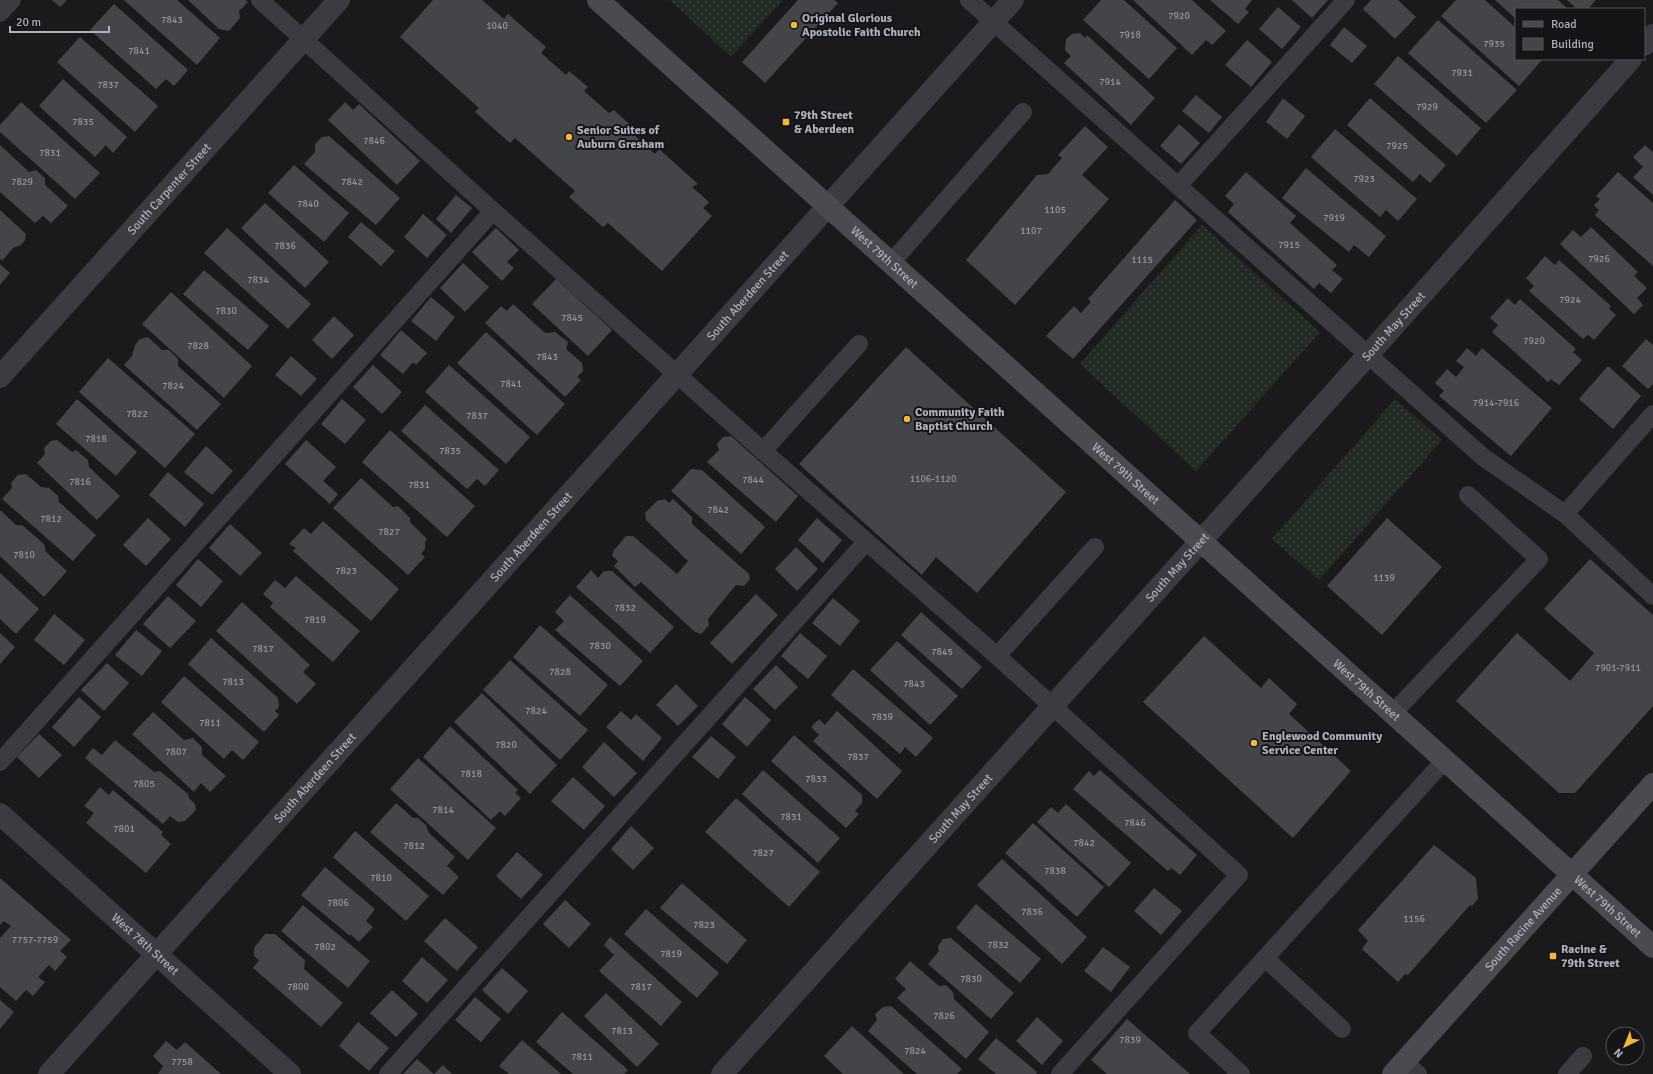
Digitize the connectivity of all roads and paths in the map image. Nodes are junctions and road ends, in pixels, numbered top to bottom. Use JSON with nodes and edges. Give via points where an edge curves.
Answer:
{"nodes":[{"id":1,"x":12,"y":0,"type":"edge"},
{"id":2,"x":260,"y":0,"type":"edge"},
{"id":3,"x":339,"y":0,"type":"edge"},
{"id":4,"x":598,"y":0,"type":"edge"},
{"id":5,"x":969,"y":0,"type":"edge"},
{"id":6,"x":1013,"y":0,"type":"edge"},
{"id":7,"x":1346,"y":0,"type":"edge"},
{"id":8,"x":0,"y":13,"type":"edge"},
{"id":9,"x":993,"y":22,"type":"junction"},
{"id":10,"x":1653,"y":34,"type":"edge"},
{"id":11,"x":304,"y":39,"type":"junction"},
{"id":12,"x":1645,"y":44,"type":"edge"},
{"id":13,"x":1630,"y":60,"type":"edge"},
{"id":14,"x":1023,"y":112,"type":"dead end"},
{"id":15,"x":1178,"y":186,"type":"junction"},
{"id":16,"x":828,"y":207,"type":"junction"},
{"id":17,"x":493,"y":211,"type":"junction"},
{"id":18,"x":891,"y":263,"type":"junction"},
{"id":19,"x":859,"y":344,"type":"dead end"},
{"id":20,"x":1368,"y":355,"type":"junction"},
{"id":21,"x":678,"y":375,"type":"junction"},
{"id":22,"x":0,"y":377,"type":"edge"},
{"id":23,"x":1653,"y":414,"type":"edge"},
{"id":24,"x":763,"y":451,"type":"junction"},
{"id":25,"x":1468,"y":495,"type":"dead end"},
{"id":26,"x":1564,"y":514,"type":"junction"},
{"id":27,"x":1201,"y":541,"type":"junction"},
{"id":28,"x":866,"y":542,"type":"junction"},
{"id":29,"x":1095,"y":546,"type":"dead end"},
{"id":30,"x":1653,"y":596,"type":"edge"},
{"id":31,"x":997,"y":656,"type":"junction"},
{"id":32,"x":1053,"y":706,"type":"junction"},
{"id":33,"x":1393,"y":713,"type":"junction"},
{"id":34,"x":1445,"y":760,"type":"junction"},
{"id":35,"x":0,"y":762,"type":"edge"},
{"id":36,"x":1653,"y":784,"type":"edge"},
{"id":37,"x":0,"y":814,"type":"edge"},
{"id":38,"x":1572,"y":874,"type":"junction"},
{"id":39,"x":1653,"y":947,"type":"edge"},
{"id":40,"x":156,"y":955,"type":"junction"},
{"id":41,"x":1265,"y":958,"type":"junction"},
{"id":42,"x":1342,"y":1029,"type":"dead end"},
{"id":43,"x":1583,"y":1056,"type":"dead end"},
{"id":44,"x":1405,"y":1070,"type":"edge"},
{"id":45,"x":49,"y":1074,"type":"edge"},
{"id":46,"x":290,"y":1074,"type":"edge"},
{"id":47,"x":388,"y":1074,"type":"edge"},
{"id":48,"x":722,"y":1074,"type":"edge"},
{"id":49,"x":1060,"y":1074,"type":"edge"},
{"id":50,"x":1241,"y":1074,"type":"edge"},
{"id":51,"x":1567,"y":1074,"type":"edge"}],
"edges":[{"from":1,"to":8,"type":"lane"},
{"from":2,"to":11,"type":"lane"},
{"from":3,"to":11,"type":"street","name":"South Carpenter Street"},
{"from":4,"to":16,"type":"main road","name":"West 79th Street"},
{"from":5,"to":9,"type":"lane"},
{"from":6,"to":9,"type":"street","name":"South Aberdeen Street"},
{"from":7,"to":15,"type":"lane"},
{"from":9,"to":15,"type":"lane"},
{"from":9,"to":16,"type":"street","name":"South Aberdeen Street"},
{"from":10,"to":12,"type":"street"},
{"from":11,"to":17,"type":"lane"},
{"from":11,"to":22,"type":"street","name":"South Carpenter Street"},
{"from":13,"to":20,"type":"street","name":"South May Street"},
{"from":14,"to":18,"type":"lane"},
{"from":15,"to":20,"type":"lane"},
{"from":16,"to":18,"type":"main road","name":"West 79th Street"},
{"from":16,"to":21,"type":"street","name":"South Aberdeen Street"},
{"from":17,"to":21,"type":"lane"},
{"from":17,"to":35,"type":"lane"},
{"from":18,"to":27,"type":"main road","name":"West 79th Street"},
{"from":19,"to":24,"type":"lane"},
{"from":20,"to":26,"type":"lane","via":[[1483,458]]},
{"from":20,"to":27,"type":"street","name":"South May Street"},
{"from":21,"to":24,"type":"lane"},
{"from":21,"to":40,"type":"street","name":"South Aberdeen Street"},
{"from":23,"to":26,"type":"lane"},
{"from":24,"to":28,"type":"lane"},
{"from":25,"to":33,"type":"lane","via":[[1539,559]]},
{"from":26,"to":30,"type":"lane"},
{"from":27,"to":32,"type":"street","name":"South May Street"},
{"from":27,"to":33,"type":"main road","name":"West 79th Street"},
{"from":28,"to":31,"type":"lane"},
{"from":28,"to":47,"type":"lane"},
{"from":29,"to":31,"type":"lane"},
{"from":31,"to":32,"type":"lane"},
{"from":32,"to":48,"type":"street","name":"South May Street"},
{"from":32,"to":49,"type":"lane","via":[[1239,875]]},
{"from":33,"to":34,"type":"main road","name":"West 79th Street"},
{"from":34,"to":38,"type":"main road","name":"West 79th Street"},
{"from":34,"to":41,"type":"lane"},
{"from":36,"to":38,"type":"main road","name":"South Racine Avenue"},
{"from":37,"to":40,"type":"street","name":"West 78th Street"},
{"from":38,"to":39,"type":"main road","name":"West 79th Street"},
{"from":38,"to":44,"type":"main road","name":"South Racine Avenue"},
{"from":40,"to":45,"type":"street","name":"South Aberdeen Street"},
{"from":40,"to":46,"type":"street","name":"West 78th Street"},
{"from":41,"to":42,"type":"lane"},
{"from":41,"to":50,"type":"lane","via":[[1197,1033]]},
{"from":43,"to":51,"type":"lane"}]}
